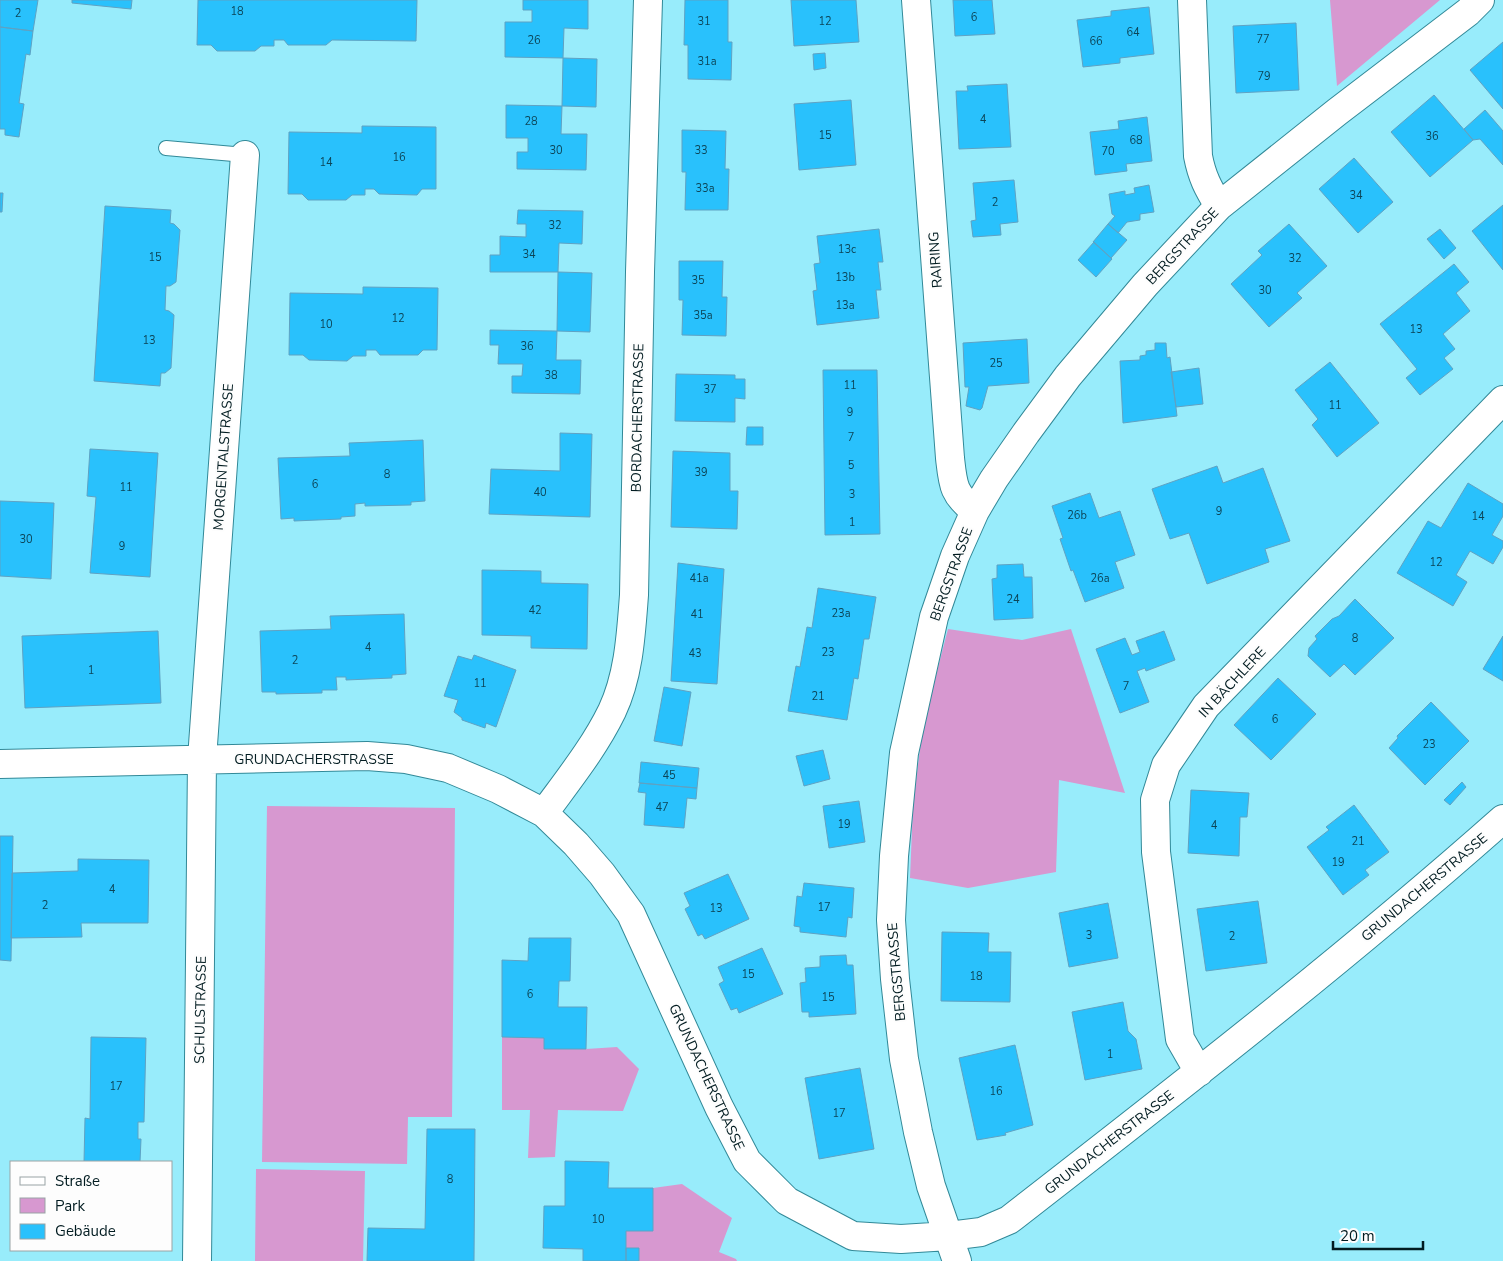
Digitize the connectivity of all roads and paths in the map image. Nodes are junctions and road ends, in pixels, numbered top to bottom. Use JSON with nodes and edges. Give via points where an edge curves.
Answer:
{"nodes":[{"id":1,"x":648,"y":0,"type":"edge"},
{"id":2,"x":916,"y":0,"type":"edge"},
{"id":3,"x":1192,"y":0,"type":"edge"},
{"id":4,"x":1480,"y":0,"type":"edge"},
{"id":5,"x":166,"y":148,"type":"dead end"},
{"id":6,"x":245,"y":155,"type":"joint"},
{"id":7,"x":1220,"y":206,"type":"junction"},
{"id":8,"x":1503,"y":400,"type":"edge"},
{"id":9,"x":975,"y":511,"type":"junction"},
{"id":10,"x":202,"y":759,"type":"junction"},
{"id":11,"x":0,"y":764,"type":"edge"},
{"id":12,"x":544,"y":814,"type":"junction"},
{"id":13,"x":1503,"y":820,"type":"edge"},
{"id":14,"x":1199,"y":1072,"type":"junction"},
{"id":15,"x":953,"y":1249,"type":"edge"},
{"id":16,"x":197,"y":1261,"type":"edge"}],
"edges":[{"from":1,"to":12,"type":"street","name":"BORDACHERSTRASSE","via":[[631,645],[612,710],[589,751]]},
{"from":2,"to":9,"type":"street","name":"RAIRING","via":[[950,458],[956,491]]},
{"from":3,"to":7,"type":"street","via":[[1200,171]]},
{"from":4,"to":7,"type":"street","name":"BERGSTRASSE"},
{"from":5,"to":6,"type":"lane"},
{"from":6,"to":10,"type":"street","name":"MORGENTALSTRASSE"},
{"from":7,"to":9,"type":"street","name":"BERGSTRASSE","via":[[1144,285],[1068,376],[994,479]]},
{"from":8,"to":14,"type":"street","name":"IN BÄCHLERE","via":[[1206,706],[1166,765],[1155,800],[1156,852],[1180,1039]]},
{"from":9,"to":15,"type":"street","name":"BERGSTRASSE","via":[[954,556],[934,617],[904,753],[891,920],[904,1059],[927,1168]]},
{"from":10,"to":11,"type":"street","name":"GRUNDACHERSTRASSE"},
{"from":10,"to":12,"type":"street","name":"GRUNDACHERSTRASSE","via":[[367,756],[406,759],[448,768],[498,789]]},
{"from":10,"to":16,"type":"street","name":"SCHULSTRASSE"},
{"from":12,"to":15,"type":"street","name":"GRUNDACHERSTRASSE","via":[[576,844],[631,914],[747,1161],[787,1201],[852,1236],[901,1239]]},
{"from":13,"to":14,"type":"street","name":"GRUNDACHERSTRASSE","via":[[1436,879]]},
{"from":14,"to":15,"type":"street","name":"GRUNDACHERSTRASSE","via":[[1009,1220]]}]}
